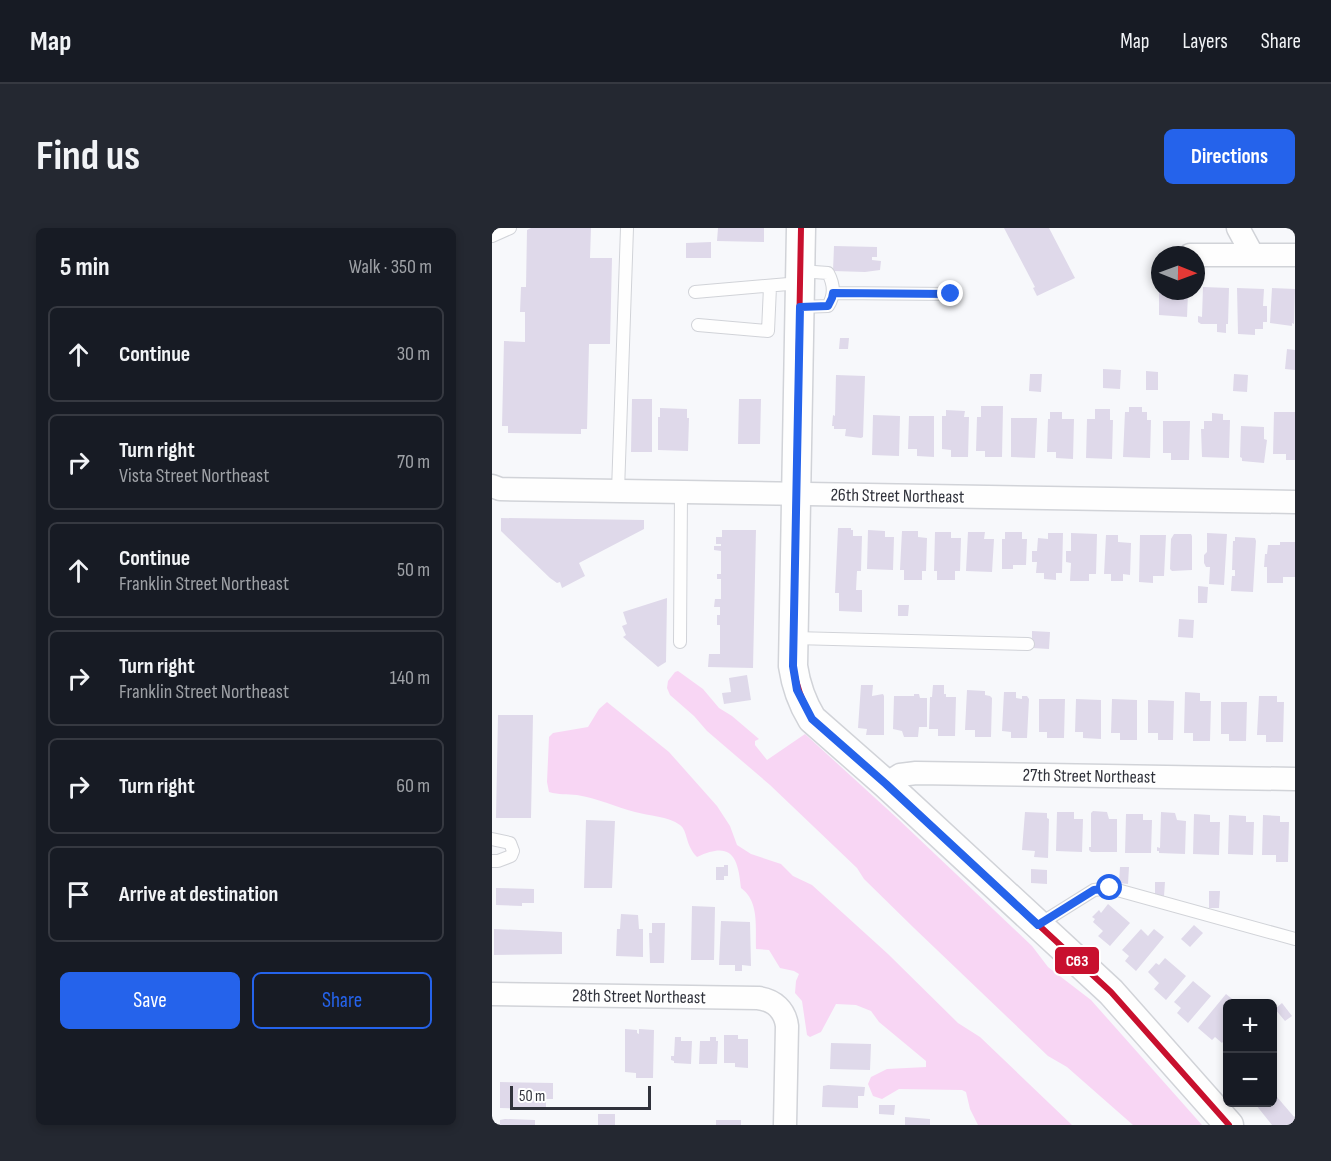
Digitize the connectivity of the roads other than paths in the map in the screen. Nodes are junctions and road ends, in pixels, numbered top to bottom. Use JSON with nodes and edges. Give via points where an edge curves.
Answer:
{"nodes":[{"id":1,"x":510,"y":228,"type":"edge"},
{"id":2,"x":627,"y":228,"type":"edge"},
{"id":3,"x":801,"y":228,"type":"edge"},
{"id":4,"x":1238,"y":228,"type":"edge"},
{"id":5,"x":492,"y":236,"type":"edge"},
{"id":6,"x":1252,"y":254,"type":"junction"},
{"id":7,"x":1205,"y":255,"type":"edge"},
{"id":8,"x":1295,"y":255,"type":"edge"},
{"id":9,"x":770,"y":287,"type":"junction"},
{"id":10,"x":800,"y":287,"type":"junction"},
{"id":11,"x":695,"y":292,"type":"dead end"},
{"id":12,"x":833,"y":293,"type":"junction"},
{"id":13,"x":951,"y":294,"type":"dead end"},
{"id":14,"x":698,"y":325,"type":"dead end"},
{"id":15,"x":496,"y":488,"type":"edge"},
{"id":16,"x":618,"y":491,"type":"junction"},
{"id":17,"x":681,"y":492,"type":"junction"},
{"id":18,"x":796,"y":494,"type":"junction"},
{"id":19,"x":1295,"y":502,"type":"edge"},
{"id":20,"x":794,"y":638,"type":"junction"},
{"id":21,"x":680,"y":642,"type":"dead end"},
{"id":22,"x":1028,"y":644,"type":"dead end"},
{"id":23,"x":1295,"y":779,"type":"edge"},
{"id":24,"x":886,"y":784,"type":"junction"},
{"id":25,"x":492,"y":839,"type":"edge"},
{"id":26,"x":492,"y":861,"type":"edge"},
{"id":27,"x":1038,"y":925,"type":"junction"},
{"id":28,"x":1295,"y":939,"type":"edge"},
{"id":29,"x":492,"y":994,"type":"edge"},
{"id":30,"x":785,"y":1125,"type":"edge"},
{"id":31,"x":1229,"y":1125,"type":"edge"}],
"edges":[{"from":1,"to":5,"type":"lane"},
{"from":2,"to":16,"type":"lane"},
{"from":3,"to":10,"type":"street"},
{"from":4,"to":6,"type":"street"},
{"from":6,"to":7,"type":"street"},
{"from":6,"to":8,"type":"street"},
{"from":9,"to":10,"type":"lane"},
{"from":9,"to":11,"type":"lane"},
{"from":9,"to":14,"type":"lane","via":[[768,331]]},
{"from":10,"to":12,"type":"lane","via":[[828,306]]},
{"from":10,"to":12,"type":"lane","via":[[828,273]]},
{"from":10,"to":18,"type":"street"},
{"from":12,"to":13,"type":"lane"},
{"from":15,"to":16,"type":"street","name":"26th Street Northeast"},
{"from":16,"to":17,"type":"street","name":"26th Street Northeast"},
{"from":17,"to":18,"type":"street","name":"26th Street Northeast"},
{"from":17,"to":21,"type":"lane"},
{"from":18,"to":19,"type":"street","name":"26th Street Northeast"},
{"from":18,"to":20,"type":"street"},
{"from":20,"to":22,"type":"lane"},
{"from":20,"to":24,"type":"street","via":[[797,690],[807,712]]},
{"from":23,"to":24,"type":"street","name":"27th Street Northeast","via":[[916,772]]},
{"from":24,"to":27,"type":"street"},
{"from":25,"to":26,"type":"lane","via":[[510,843],[513,851],[511,856]]},
{"from":27,"to":28,"type":"lane","via":[[1094,890],[1110,888]]},
{"from":27,"to":31,"type":"street","via":[[1126,1007]]},
{"from":29,"to":30,"type":"street","name":"28th Street Northeast","via":[[758,998],[772,1002],[786,1018],[787,1026]]}]}
